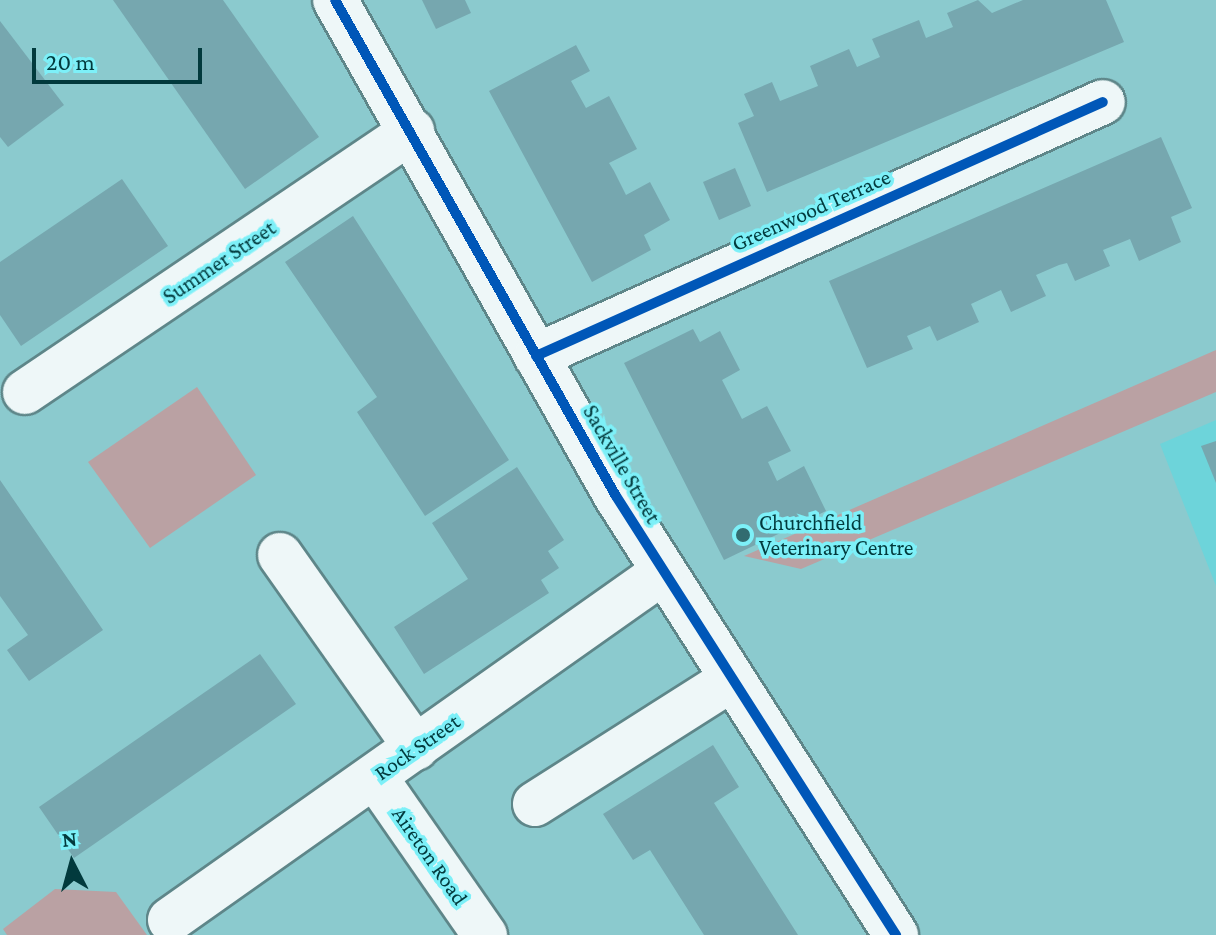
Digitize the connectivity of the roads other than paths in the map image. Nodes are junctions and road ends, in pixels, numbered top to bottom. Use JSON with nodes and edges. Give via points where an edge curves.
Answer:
{"nodes":[{"id":1,"x":335,"y":0,"type":"edge"},
{"id":2,"x":1103,"y":102,"type":"dead end"},
{"id":3,"x":412,"y":131,"type":"junction"},
{"id":4,"x":536,"y":356,"type":"junction"},
{"id":5,"x":25,"y":392,"type":"dead end"},
{"id":6,"x":280,"y":555,"type":"dead end"},
{"id":7,"x":663,"y":572,"type":"junction"},
{"id":8,"x":732,"y":679,"type":"junction"},
{"id":9,"x":416,"y":748,"type":"junction"},
{"id":10,"x":375,"y":777,"type":"junction"},
{"id":11,"x":535,"y":804,"type":"dead end"},
{"id":12,"x":170,"y":920,"type":"dead end"},
{"id":13,"x":485,"y":935,"type":"edge"},
{"id":14,"x":896,"y":935,"type":"edge"}],
"edges":[{"from":1,"to":3,"type":"street","name":"Sackville Street"},
{"from":2,"to":4,"type":"street","name":"Greenwood Terrace"},
{"from":3,"to":4,"type":"street","name":"Sackville Street"},
{"from":3,"to":5,"type":"street","name":"Summer Street"},
{"from":4,"to":7,"type":"street","name":"Sackville Street"},
{"from":6,"to":9,"type":"street"},
{"from":7,"to":8,"type":"street","name":"Sackville Street"},
{"from":7,"to":9,"type":"street","name":"Rock Street"},
{"from":8,"to":11,"type":"street"},
{"from":8,"to":14,"type":"street","name":"Sackville Street"},
{"from":9,"to":10,"type":"street","name":"Rock Street"},
{"from":10,"to":12,"type":"street","name":"Rock Street"},
{"from":10,"to":13,"type":"street","name":"Aireton Road"}]}
